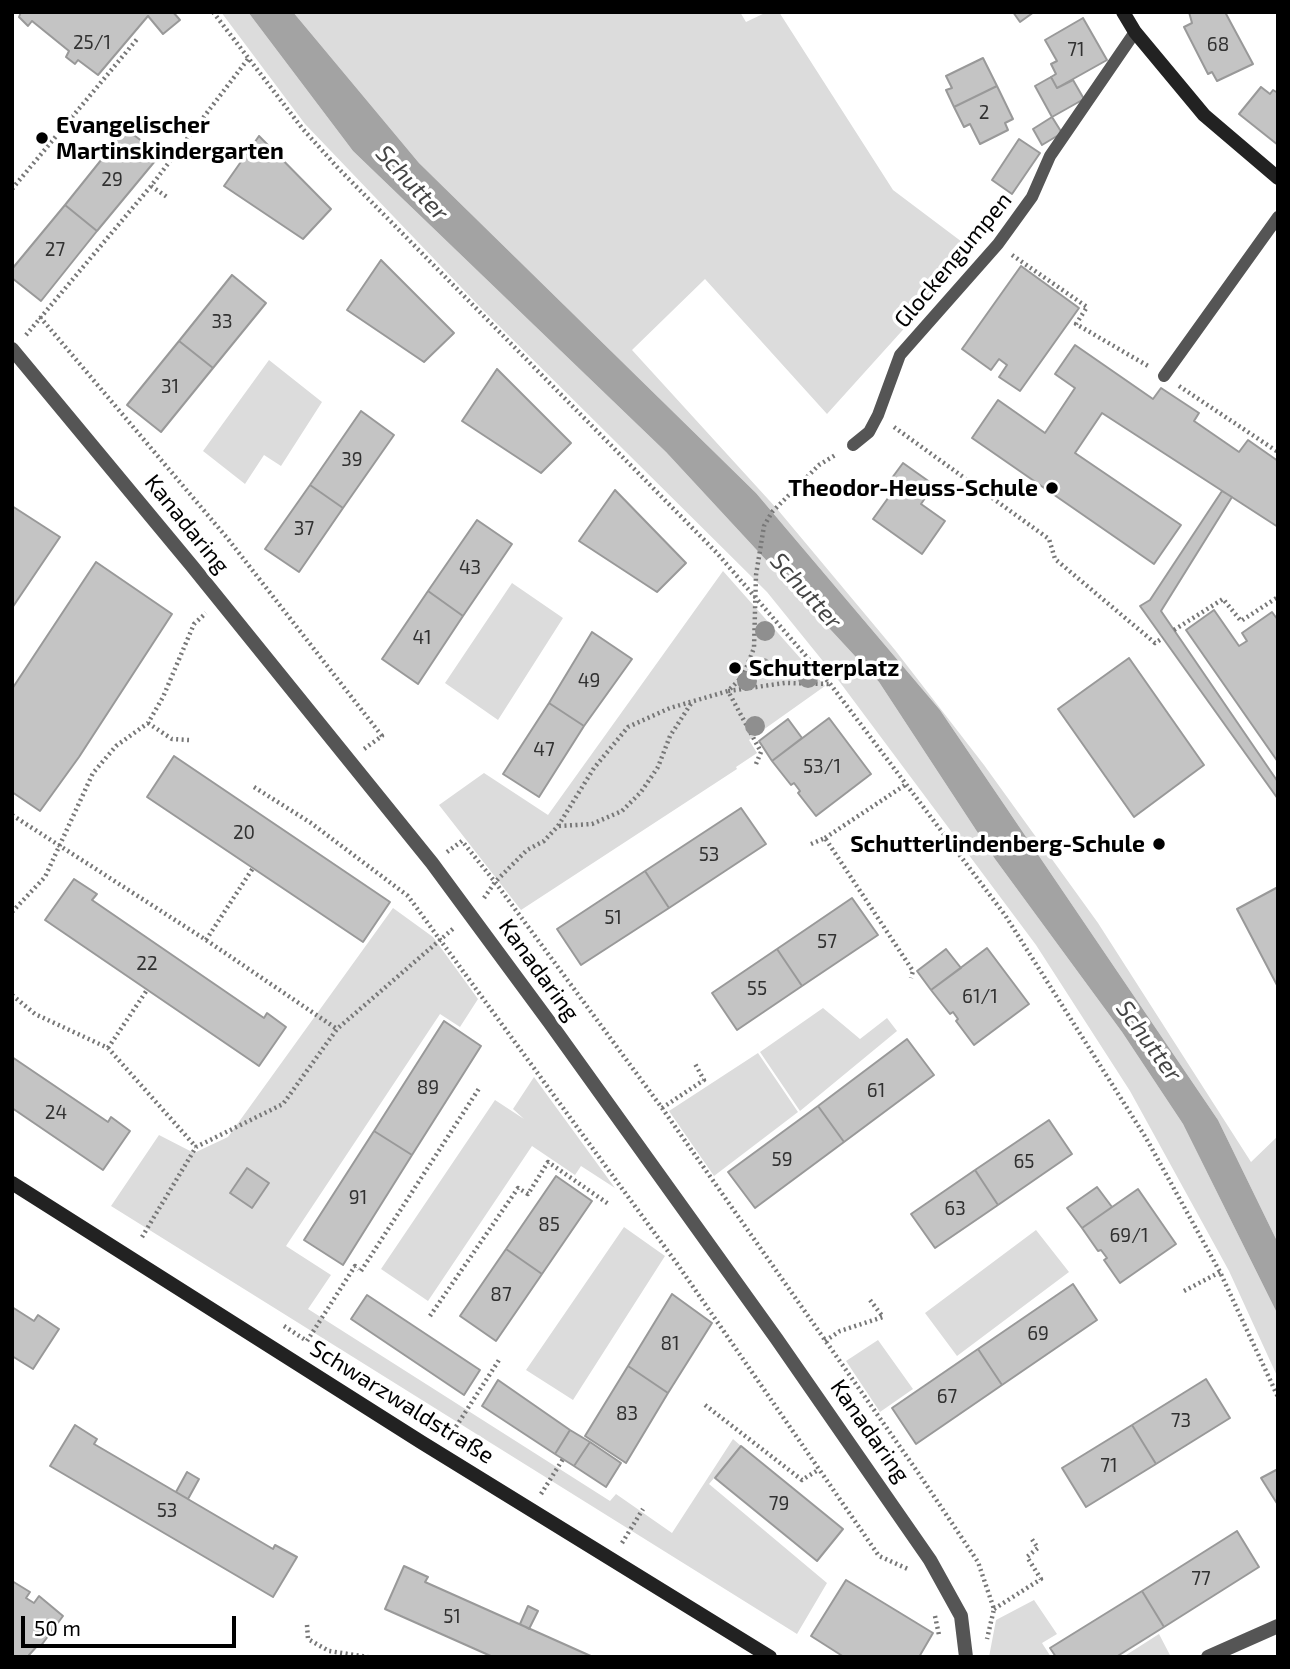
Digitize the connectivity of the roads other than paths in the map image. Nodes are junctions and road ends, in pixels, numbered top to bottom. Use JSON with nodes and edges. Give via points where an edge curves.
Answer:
{"nodes":[{"id":1,"x":1123,"y":12,"type":"edge"},
{"id":2,"x":1135,"y":32,"type":"junction"},
{"id":3,"x":1278,"y":178,"type":"edge"},
{"id":4,"x":1278,"y":217,"type":"edge"},
{"id":5,"x":13,"y":350,"type":"edge"},
{"id":6,"x":1164,"y":376,"type":"road end"},
{"id":7,"x":853,"y":445,"type":"road end"},
{"id":8,"x":12,"y":1183,"type":"edge"},
{"id":9,"x":1278,"y":1626,"type":"edge"},
{"id":10,"x":770,"y":1657,"type":"edge"},
{"id":11,"x":966,"y":1657,"type":"edge"},
{"id":12,"x":1208,"y":1657,"type":"edge"}],
"edges":[{"from":1,"to":2,"type":"street"},
{"from":2,"to":3,"type":"street","via":[[1204,115]]},
{"from":2,"to":7,"type":"lane","name":"Glockengumpen","via":[[1050,156],[1032,197],[998,244],[900,355],[873,424]]},
{"from":4,"to":6,"type":"lane"},
{"from":5,"to":11,"type":"street","name":"Kanadaring","via":[[469,913],[888,1496],[961,1616]]},
{"from":8,"to":10,"type":"street","name":"Schwarzwaldstraße"},
{"from":9,"to":12,"type":"street"}]}
